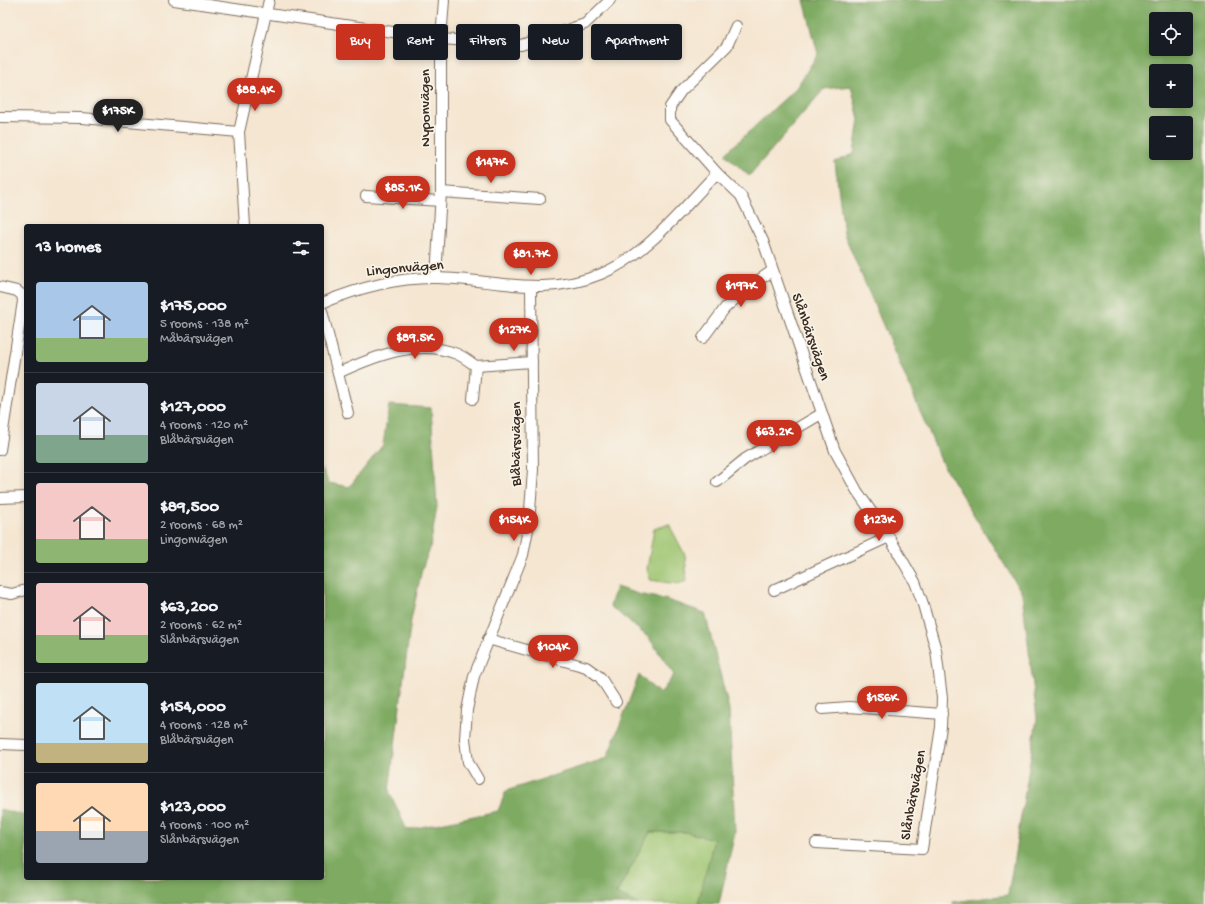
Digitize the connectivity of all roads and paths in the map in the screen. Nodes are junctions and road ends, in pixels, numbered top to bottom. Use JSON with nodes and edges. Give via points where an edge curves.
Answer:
{"nodes":[{"id":1,"x":174,"y":0,"type":"edge"},
{"id":2,"x":269,"y":0,"type":"edge"},
{"id":3,"x":444,"y":0,"type":"edge"},
{"id":4,"x":610,"y":0,"type":"edge"},
{"id":5,"x":267,"y":14,"type":"junction"},
{"id":6,"x":442,"y":24,"type":"edge"},
{"id":7,"x":736,"y":26,"type":"dead end"},
{"id":8,"x":393,"y":32,"type":"edge"},
{"id":9,"x":448,"y":40,"type":"edge"},
{"id":10,"x":441,"y":60,"type":"edge"},
{"id":11,"x":0,"y":116,"type":"edge"},
{"id":12,"x":239,"y":132,"type":"junction"},
{"id":13,"x":717,"y":173,"type":"junction"},
{"id":14,"x":366,"y":196,"type":"dead end"},
{"id":15,"x":441,"y":197,"type":"junction"},
{"id":16,"x":540,"y":199,"type":"dead end"},
{"id":17,"x":245,"y":224,"type":"edge"},
{"id":18,"x":772,"y":271,"type":"junction"},
{"id":19,"x":436,"y":278,"type":"junction"},
{"id":20,"x":0,"y":287,"type":"edge"},
{"id":21,"x":531,"y":287,"type":"junction"},
{"id":22,"x":324,"y":302,"type":"edge"},
{"id":23,"x":324,"y":319,"type":"edge"},
{"id":24,"x":703,"y":338,"type":"dead end"},
{"id":25,"x":532,"y":362,"type":"junction"},
{"id":26,"x":476,"y":366,"type":"junction"},
{"id":27,"x":338,"y":373,"type":"junction"},
{"id":28,"x":473,"y":399,"type":"dead end"},
{"id":29,"x":348,"y":413,"type":"dead end"},
{"id":30,"x":821,"y":414,"type":"junction"},
{"id":31,"x":0,"y":450,"type":"edge"},
{"id":32,"x":717,"y":482,"type":"dead end"},
{"id":33,"x":24,"y":497,"type":"edge"},
{"id":34,"x":0,"y":498,"type":"edge"},
{"id":35,"x":888,"y":537,"type":"junction"},
{"id":36,"x":774,"y":590,"type":"dead end"},
{"id":37,"x":0,"y":592,"type":"edge"},
{"id":38,"x":21,"y":592,"type":"edge"},
{"id":39,"x":488,"y":639,"type":"junction"},
{"id":40,"x":616,"y":702,"type":"dead end"},
{"id":41,"x":822,"y":709,"type":"dead end"},
{"id":42,"x":942,"y":714,"type":"junction"},
{"id":43,"x":0,"y":744,"type":"edge"},
{"id":44,"x":24,"y":745,"type":"edge"},
{"id":45,"x":478,"y":779,"type":"dead end"},
{"id":46,"x":816,"y":843,"type":"dead end"}],
"edges":[{"from":1,"to":5,"type":"street"},
{"from":2,"to":5,"type":"street"},
{"from":3,"to":6,"type":"street","name":"Nyponvägen"},
{"from":4,"to":9,"type":"street","via":[[585,24],[521,45]]},
{"from":5,"to":8,"type":"street"},
{"from":5,"to":12,"type":"street"},
{"from":7,"to":13,"type":"street","name":"Slånbärsvägen","via":[[727,46],[681,91],[670,107],[670,120]]},
{"from":10,"to":15,"type":"street","name":"Nyponvägen"},
{"from":11,"to":12,"type":"street","via":[[82,118]]},
{"from":12,"to":17,"type":"street"},
{"from":13,"to":18,"type":"street","name":"Slånbärsvägen","via":[[741,196],[763,241]]},
{"from":13,"to":21,"type":"street","name":"Lingonvägen","via":[[652,239],[614,267],[602,274],[570,283]]},
{"from":14,"to":15,"type":"street"},
{"from":15,"to":16,"type":"street"},
{"from":15,"to":19,"type":"street","name":"Nyponvägen"},
{"from":18,"to":24,"type":"street","via":[[725,308]]},
{"from":18,"to":30,"type":"street","name":"Slånbärsvägen"},
{"from":19,"to":21,"type":"street","name":"Lingonvägen"},
{"from":19,"to":22,"type":"street","name":"Lingonvägen","via":[[372,285]]},
{"from":20,"to":31,"type":"street","via":[[17,291],[22,295],[23,301]]},
{"from":21,"to":25,"type":"street","name":"Blåbärsvägen"},
{"from":23,"to":27,"type":"street"},
{"from":25,"to":26,"type":"street"},
{"from":25,"to":39,"type":"street","name":"Blåbärsvägen","via":[[533,477],[529,524],[523,555]]},
{"from":26,"to":27,"type":"street","via":[[457,354],[443,350],[413,349],[372,358]]},
{"from":26,"to":28,"type":"street"},
{"from":27,"to":29,"type":"street"},
{"from":30,"to":32,"type":"street","via":[[745,459]]},
{"from":30,"to":35,"type":"street","name":"Slånbärsvägen","via":[[835,451]]},
{"from":33,"to":34,"type":"street"},
{"from":35,"to":36,"type":"street"},
{"from":35,"to":42,"type":"street","name":"Slånbärsvägen","via":[[915,582],[930,622],[936,650]]},
{"from":37,"to":38,"type":"street"},
{"from":39,"to":40,"type":"street","via":[[586,667],[600,677]]},
{"from":39,"to":45,"type":"street","name":"Blåbärsvägen","via":[[474,676],[467,710],[465,739],[468,762]]},
{"from":41,"to":42,"type":"street","via":[[849,707]]},
{"from":42,"to":46,"type":"street","name":"Slånbärsvägen","via":[[922,849]]},
{"from":43,"to":44,"type":"street"}]}
